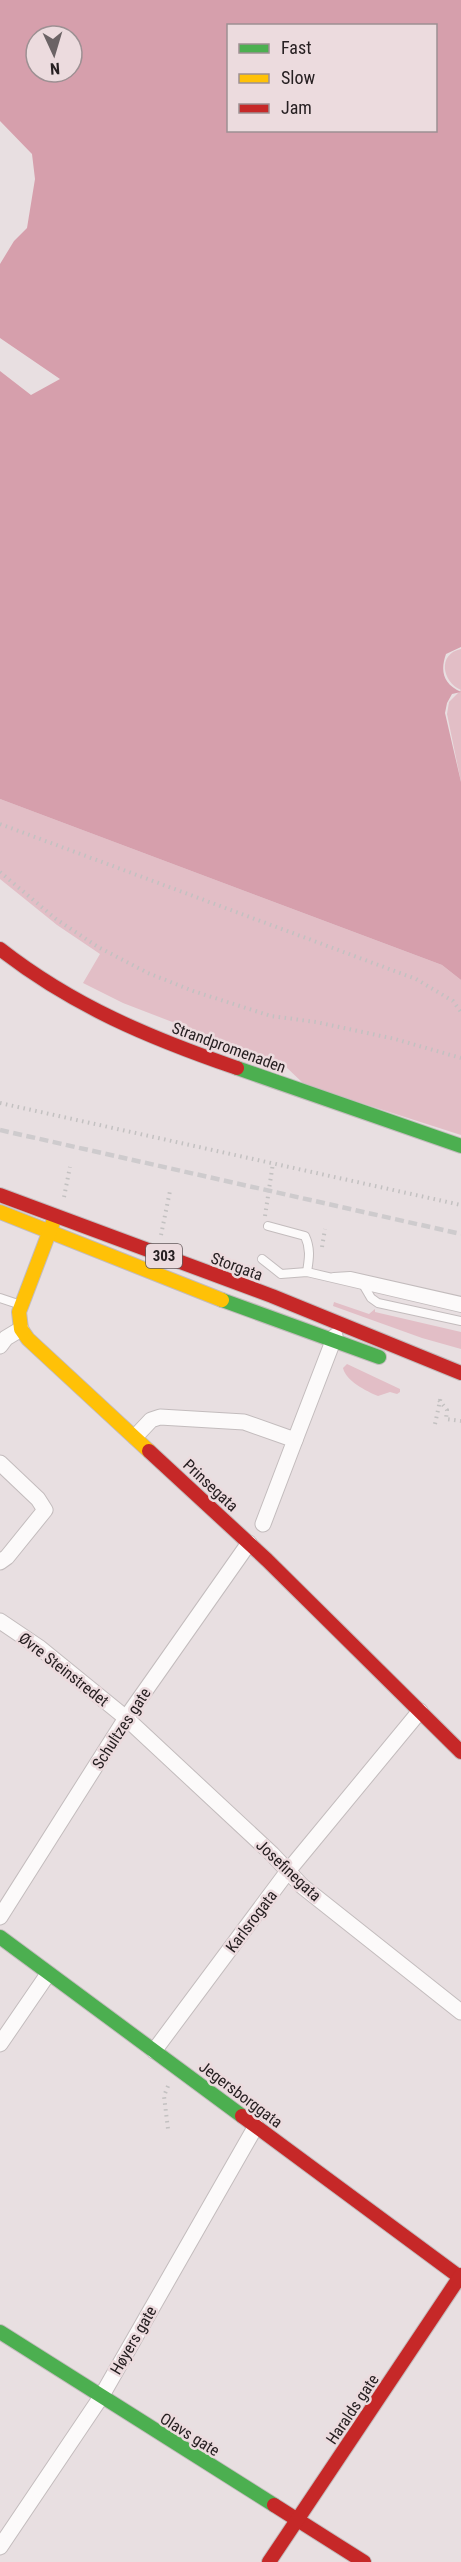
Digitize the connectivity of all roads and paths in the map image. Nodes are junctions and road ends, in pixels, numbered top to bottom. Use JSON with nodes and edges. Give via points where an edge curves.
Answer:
{"nodes":[{"id":1,"x":0,"y":824,"type":"edge"},
{"id":2,"x":0,"y":872,"type":"edge"},
{"id":3,"x":0,"y":949,"type":"edge"},
{"id":4,"x":461,"y":1012,"type":"edge"},
{"id":5,"x":461,"y":1058,"type":"edge"},
{"id":6,"x":0,"y":1103,"type":"edge"},
{"id":7,"x":461,"y":1146,"type":"edge"},
{"id":8,"x":273,"y":1164,"type":"junction"},
{"id":9,"x":70,"y":1167,"type":"dead end"},
{"id":10,"x":170,"y":1191,"type":"dead end"},
{"id":11,"x":0,"y":1195,"type":"edge"},
{"id":12,"x":461,"y":1205,"type":"edge"},
{"id":13,"x":59,"y":1211,"type":"junction"},
{"id":14,"x":0,"y":1212,"type":"edge"},
{"id":15,"x":264,"y":1215,"type":"dead end"},
{"id":16,"x":268,"y":1227,"type":"dead end"},
{"id":17,"x":49,"y":1234,"type":"junction"},
{"id":18,"x":160,"y":1240,"type":"dead end"},
{"id":19,"x":262,"y":1259,"type":"dead end"},
{"id":20,"x":307,"y":1272,"type":"junction"},
{"id":21,"x":331,"y":1278,"type":"junction"},
{"id":22,"x":277,"y":1284,"type":"junction"},
{"id":23,"x":364,"y":1286,"type":"junction"},
{"id":24,"x":0,"y":1298,"type":"edge"},
{"id":25,"x":461,"y":1301,"type":"edge"},
{"id":26,"x":22,"y":1305,"type":"junction"},
{"id":27,"x":461,"y":1308,"type":"edge"},
{"id":28,"x":263,"y":1316,"type":"junction"},
{"id":29,"x":461,"y":1321,"type":"edge"},
{"id":30,"x":339,"y":1325,"type":"junction"},
{"id":31,"x":21,"y":1329,"type":"junction"},
{"id":32,"x":333,"y":1342,"type":"junction"},
{"id":33,"x":0,"y":1346,"type":"edge"},
{"id":34,"x":461,"y":1375,"type":"edge"},
{"id":35,"x":461,"y":1421,"type":"edge"},
{"id":36,"x":435,"y":1424,"type":"dead end"},
{"id":37,"x":135,"y":1437,"type":"junction"},
{"id":38,"x":295,"y":1440,"type":"junction"},
{"id":39,"x":0,"y":1463,"type":"edge"},
{"id":40,"x":263,"y":1524,"type":"dead end"},
{"id":41,"x":249,"y":1543,"type":"junction"},
{"id":42,"x":0,"y":1562,"type":"edge"},
{"id":43,"x":0,"y":1621,"type":"edge"},
{"id":44,"x":420,"y":1711,"type":"junction"},
{"id":45,"x":126,"y":1718,"type":"junction"},
{"id":46,"x":461,"y":1752,"type":"edge"},
{"id":47,"x":288,"y":1871,"type":"junction"},
{"id":48,"x":0,"y":1917,"type":"edge"},
{"id":49,"x":0,"y":1937,"type":"edge"},
{"id":50,"x":48,"y":1974,"type":"junction"},
{"id":51,"x":461,"y":2013,"type":"edge"},
{"id":52,"x":0,"y":2044,"type":"edge"},
{"id":53,"x":154,"y":2051,"type":"junction"},
{"id":54,"x":169,"y":2084,"type":"dead end"},
{"id":55,"x":255,"y":2126,"type":"junction"},
{"id":56,"x":168,"y":2129,"type":"dead end"},
{"id":57,"x":461,"y":2276,"type":"edge"},
{"id":58,"x":0,"y":2332,"type":"edge"},
{"id":59,"x":101,"y":2397,"type":"junction"},
{"id":60,"x":298,"y":2521,"type":"junction"},
{"id":61,"x":0,"y":2547,"type":"edge"},
{"id":62,"x":269,"y":2562,"type":"edge"},
{"id":63,"x":364,"y":2562,"type":"edge"}],
"edges":[{"from":1,"to":4,"type":"path","via":[[416,979],[453,1001]]},
{"from":2,"to":5,"type":"path","via":[[56,919],[148,973],[272,1016],[395,1039]]},
{"from":3,"to":7,"type":"main road","name":"Strandpromenaden","via":[[26,971],[87,1008],[129,1026],[181,1048]]},
{"from":6,"to":8,"type":"path"},
{"from":8,"to":12,"type":"path"},
{"from":8,"to":15,"type":"path"},
{"from":9,"to":13,"type":"path"},
{"from":10,"to":18,"type":"path"},
{"from":11,"to":13,"type":"main road","name":"Storgata","number":"303"},
{"from":13,"to":17,"type":"main road"},
{"from":13,"to":22,"type":"main road","name":"Storgata","number":"303"},
{"from":14,"to":17,"type":"main road","name":"Storgata","number":"303"},
{"from":16,"to":20,"type":"lane","via":[[305,1236],[309,1245]]},
{"from":17,"to":26,"type":"main road"},
{"from":17,"to":28,"type":"main road","name":"Storgata","number":"303"},
{"from":19,"to":22,"type":"lane"},
{"from":20,"to":21,"type":"lane"},
{"from":20,"to":22,"type":"lane"},
{"from":21,"to":23,"type":"lane"},
{"from":21,"to":25,"type":"lane","via":[[350,1276]]},
{"from":22,"to":28,"type":"lane"},
{"from":22,"to":30,"type":"main road","name":"Storgata","number":"303"},
{"from":23,"to":27,"type":"lane"},
{"from":23,"to":29,"type":"lane","via":[[370,1298],[378,1302]]},
{"from":24,"to":26,"type":"lane"},
{"from":26,"to":31,"type":"main road"},
{"from":28,"to":32,"type":"main road","name":"Storgata","number":"303"},
{"from":30,"to":32,"type":"street"},
{"from":30,"to":34,"type":"main road","name":"Storgata","number":"303"},
{"from":31,"to":33,"type":"street"},
{"from":31,"to":37,"type":"main road","name":"Prinsegata"},
{"from":32,"to":34,"type":"main road","name":"Storgata","number":"303","via":[[444,1375]]},
{"from":32,"to":38,"type":"street"},
{"from":35,"to":36,"type":"path","via":[[446,1419],[447,1410],[440,1398]]},
{"from":37,"to":38,"type":"street","via":[[151,1420],[160,1417],[244,1422]]},
{"from":37,"to":41,"type":"main road","name":"Prinsegata"},
{"from":38,"to":40,"type":"street"},
{"from":39,"to":42,"type":"street","via":[[45,1510]]},
{"from":41,"to":44,"type":"main road","name":"Prinsegata"},
{"from":41,"to":45,"type":"street","name":"Schultzes gate"},
{"from":43,"to":45,"type":"street","name":"Øvre Steinstredet","via":[[40,1648]]},
{"from":44,"to":46,"type":"main road","name":"Prinsegata"},
{"from":44,"to":47,"type":"street","name":"Karlsrogata"},
{"from":45,"to":47,"type":"street","name":"Josefinegata"},
{"from":45,"to":48,"type":"street","name":"Schultzes gate"},
{"from":47,"to":51,"type":"street","name":"Josefinegata"},
{"from":47,"to":53,"type":"street","name":"Karlsrogata"},
{"from":49,"to":50,"type":"main road","name":"Jegersborggata"},
{"from":50,"to":52,"type":"street"},
{"from":50,"to":53,"type":"main road","name":"Jegersborggata"},
{"from":53,"to":55,"type":"main road","name":"Jegersborggata"},
{"from":54,"to":56,"type":"path","via":[[164,2096]]},
{"from":55,"to":57,"type":"main road","name":"Jegersborggata"},
{"from":55,"to":59,"type":"street","name":"Høyers gate"},
{"from":57,"to":60,"type":"main road","name":"Haralds gate"},
{"from":58,"to":59,"type":"main road","name":"Olavs gate"},
{"from":59,"to":60,"type":"main road","name":"Olavs gate"},
{"from":59,"to":61,"type":"street","name":"Høyers gate"},
{"from":60,"to":62,"type":"main road","name":"Haralds gate"},
{"from":60,"to":63,"type":"main road","name":"Olavs gate"}]}
